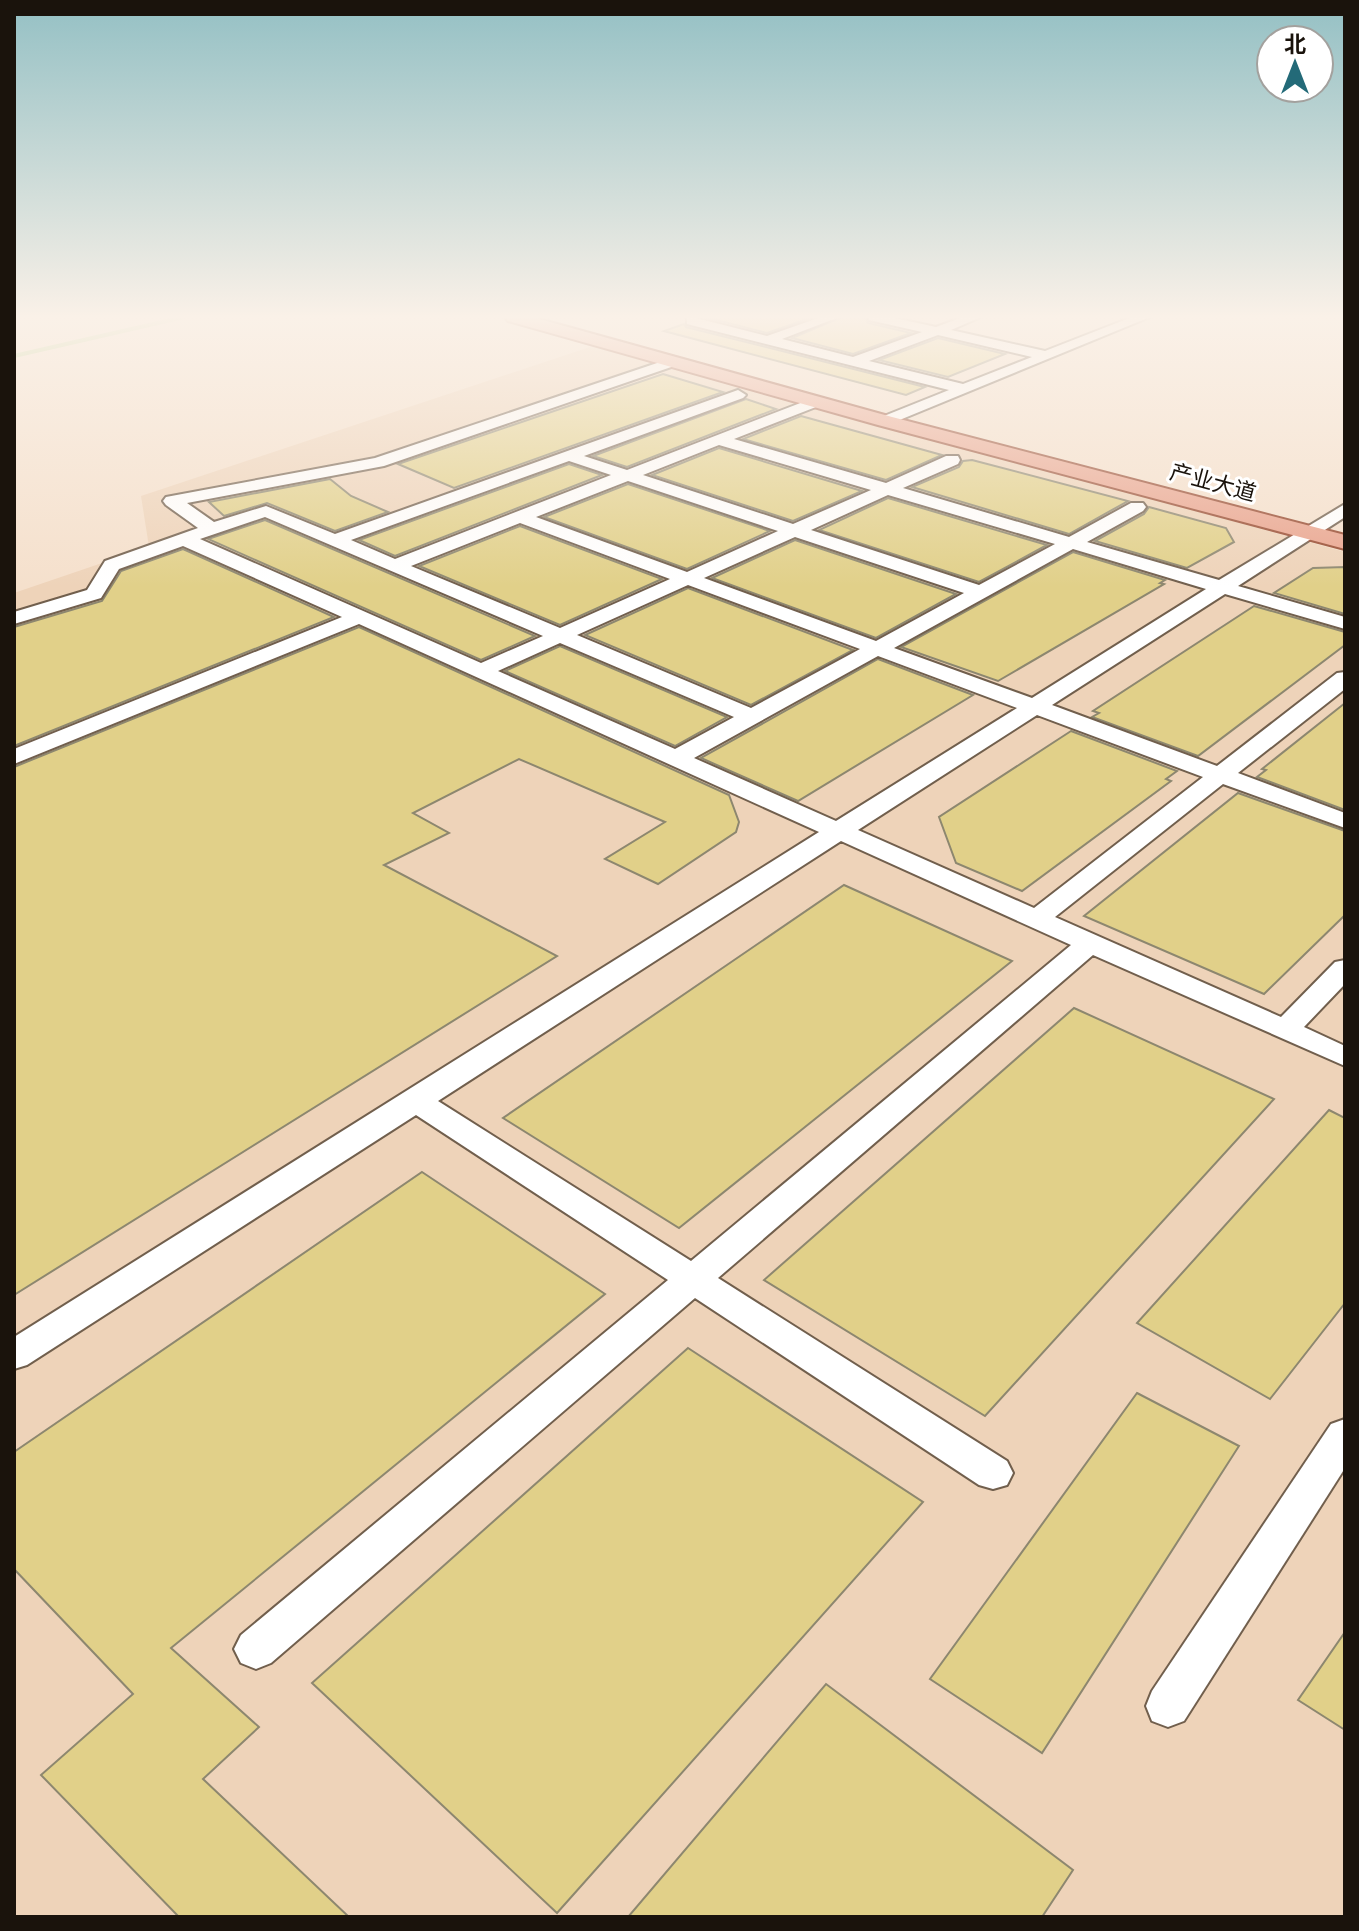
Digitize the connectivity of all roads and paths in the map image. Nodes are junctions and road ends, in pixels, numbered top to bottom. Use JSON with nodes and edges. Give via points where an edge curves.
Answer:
{"nodes":[{"id":1,"x":539,"y":407,"type":"edge"},
{"id":2,"x":704,"y":407,"type":"edge"},
{"id":3,"x":803,"y":407,"type":"edge"},
{"id":4,"x":840,"y":407,"type":"edge"},
{"id":5,"x":855,"y":407,"type":"edge"},
{"id":6,"x":919,"y":407,"type":"edge"},
{"id":7,"x":892,"y":418,"type":"junction"},
{"id":8,"x":719,"y":440,"type":"junction"},
{"id":9,"x":569,"y":456,"type":"junction"},
{"id":10,"x":952,"y":460,"type":"dead end"},
{"id":11,"x":629,"y":475,"type":"junction"},
{"id":12,"x":886,"y":489,"type":"junction"},
{"id":13,"x":1137,"y":507,"type":"dead end"},
{"id":14,"x":1345,"y":509,"type":"edge"},
{"id":15,"x":520,"y":517,"type":"junction"},
{"id":16,"x":212,"y":529,"type":"junction"},
{"id":17,"x":1315,"y":529,"type":"junction"},
{"id":18,"x":794,"y":531,"type":"junction"},
{"id":19,"x":1345,"y":532,"type":"edge"},
{"id":20,"x":184,"y":539,"type":"junction"},
{"id":21,"x":334,"y":540,"type":"junction"},
{"id":22,"x":1345,"y":542,"type":"edge"},
{"id":23,"x":1071,"y":543,"type":"junction"},
{"id":24,"x":393,"y":566,"type":"junction"},
{"id":25,"x":687,"y":579,"type":"junction"},
{"id":26,"x":1223,"y":587,"type":"junction"},
{"id":27,"x":980,"y":592,"type":"junction"},
{"id":28,"x":359,"y":617,"type":"junction"},
{"id":29,"x":14,"y":618,"type":"edge"},
{"id":30,"x":1345,"y":623,"type":"edge"},
{"id":31,"x":560,"y":636,"type":"junction"},
{"id":32,"x":877,"y":649,"type":"junction"},
{"id":33,"x":481,"y":671,"type":"junction"},
{"id":34,"x":1345,"y":678,"type":"edge"},
{"id":35,"x":1034,"y":707,"type":"junction"},
{"id":36,"x":752,"y":717,"type":"junction"},
{"id":37,"x":14,"y":757,"type":"edge"},
{"id":38,"x":676,"y":758,"type":"junction"},
{"id":39,"x":1220,"y":775,"type":"junction"},
{"id":40,"x":1345,"y":821,"type":"edge"},
{"id":41,"x":839,"y":831,"type":"junction"},
{"id":42,"x":1036,"y":919,"type":"junction"},
{"id":43,"x":1091,"y":943,"type":"junction"},
{"id":44,"x":1345,"y":968,"type":"edge"},
{"id":45,"x":1285,"y":1030,"type":"junction"},
{"id":46,"x":1345,"y":1057,"type":"edge"},
{"id":47,"x":415,"y":1100,"type":"junction"},
{"id":48,"x":693,"y":1280,"type":"junction"},
{"id":49,"x":14,"y":1355,"type":"edge"},
{"id":50,"x":1345,"y":1435,"type":"edge"},
{"id":51,"x":993,"y":1473,"type":"dead end"},
{"id":52,"x":256,"y":1649,"type":"dead end"},
{"id":53,"x":1168,"y":1706,"type":"dead end"}],
"edges":[{"from":1,"to":16,"type":"street","via":[[378,462],[172,501]]},
{"from":2,"to":9,"type":"street"},
{"from":3,"to":8,"type":"street"},
{"from":4,"to":7,"type":"main road","name":"产业大道"},
{"from":5,"to":7,"type":"main road","name":"产业大道"},
{"from":6,"to":7,"type":"street"},
{"from":7,"to":17,"type":"main road","name":"产业大道"},
{"from":8,"to":11,"type":"street"},
{"from":8,"to":12,"type":"street"},
{"from":9,"to":11,"type":"street"},
{"from":9,"to":21,"type":"street"},
{"from":10,"to":12,"type":"street"},
{"from":11,"to":15,"type":"street"},
{"from":11,"to":18,"type":"street"},
{"from":12,"to":18,"type":"street"},
{"from":12,"to":23,"type":"street"},
{"from":13,"to":23,"type":"street"},
{"from":14,"to":17,"type":"street"},
{"from":15,"to":24,"type":"street"},
{"from":15,"to":25,"type":"street"},
{"from":16,"to":20,"type":"street"},
{"from":16,"to":21,"type":"street","via":[[266,511]]},
{"from":17,"to":19,"type":"main road","name":"产业大道"},
{"from":17,"to":22,"type":"main road","name":"产业大道"},
{"from":17,"to":26,"type":"street"},
{"from":18,"to":25,"type":"street"},
{"from":18,"to":27,"type":"street"},
{"from":20,"to":28,"type":"street"},
{"from":20,"to":29,"type":"street","via":[[112,565],[94,594]]},
{"from":21,"to":24,"type":"street"},
{"from":23,"to":26,"type":"street"},
{"from":23,"to":27,"type":"street"},
{"from":24,"to":31,"type":"street"},
{"from":25,"to":31,"type":"street"},
{"from":25,"to":32,"type":"street"},
{"from":26,"to":30,"type":"street"},
{"from":26,"to":35,"type":"street"},
{"from":27,"to":32,"type":"street"},
{"from":28,"to":33,"type":"street"},
{"from":28,"to":37,"type":"street"},
{"from":31,"to":33,"type":"street"},
{"from":31,"to":36,"type":"street"},
{"from":32,"to":35,"type":"street"},
{"from":32,"to":36,"type":"street"},
{"from":33,"to":38,"type":"street"},
{"from":34,"to":39,"type":"street"},
{"from":35,"to":39,"type":"street"},
{"from":35,"to":41,"type":"street"},
{"from":36,"to":38,"type":"street"},
{"from":38,"to":41,"type":"street"},
{"from":39,"to":40,"type":"street"},
{"from":39,"to":42,"type":"street"},
{"from":41,"to":42,"type":"street"},
{"from":41,"to":47,"type":"street"},
{"from":42,"to":43,"type":"street"},
{"from":43,"to":45,"type":"street"},
{"from":43,"to":48,"type":"street"},
{"from":44,"to":45,"type":"street"},
{"from":45,"to":46,"type":"street"},
{"from":47,"to":48,"type":"street"},
{"from":47,"to":49,"type":"street"},
{"from":48,"to":51,"type":"street"},
{"from":48,"to":52,"type":"street"},
{"from":50,"to":53,"type":"street"}]}
